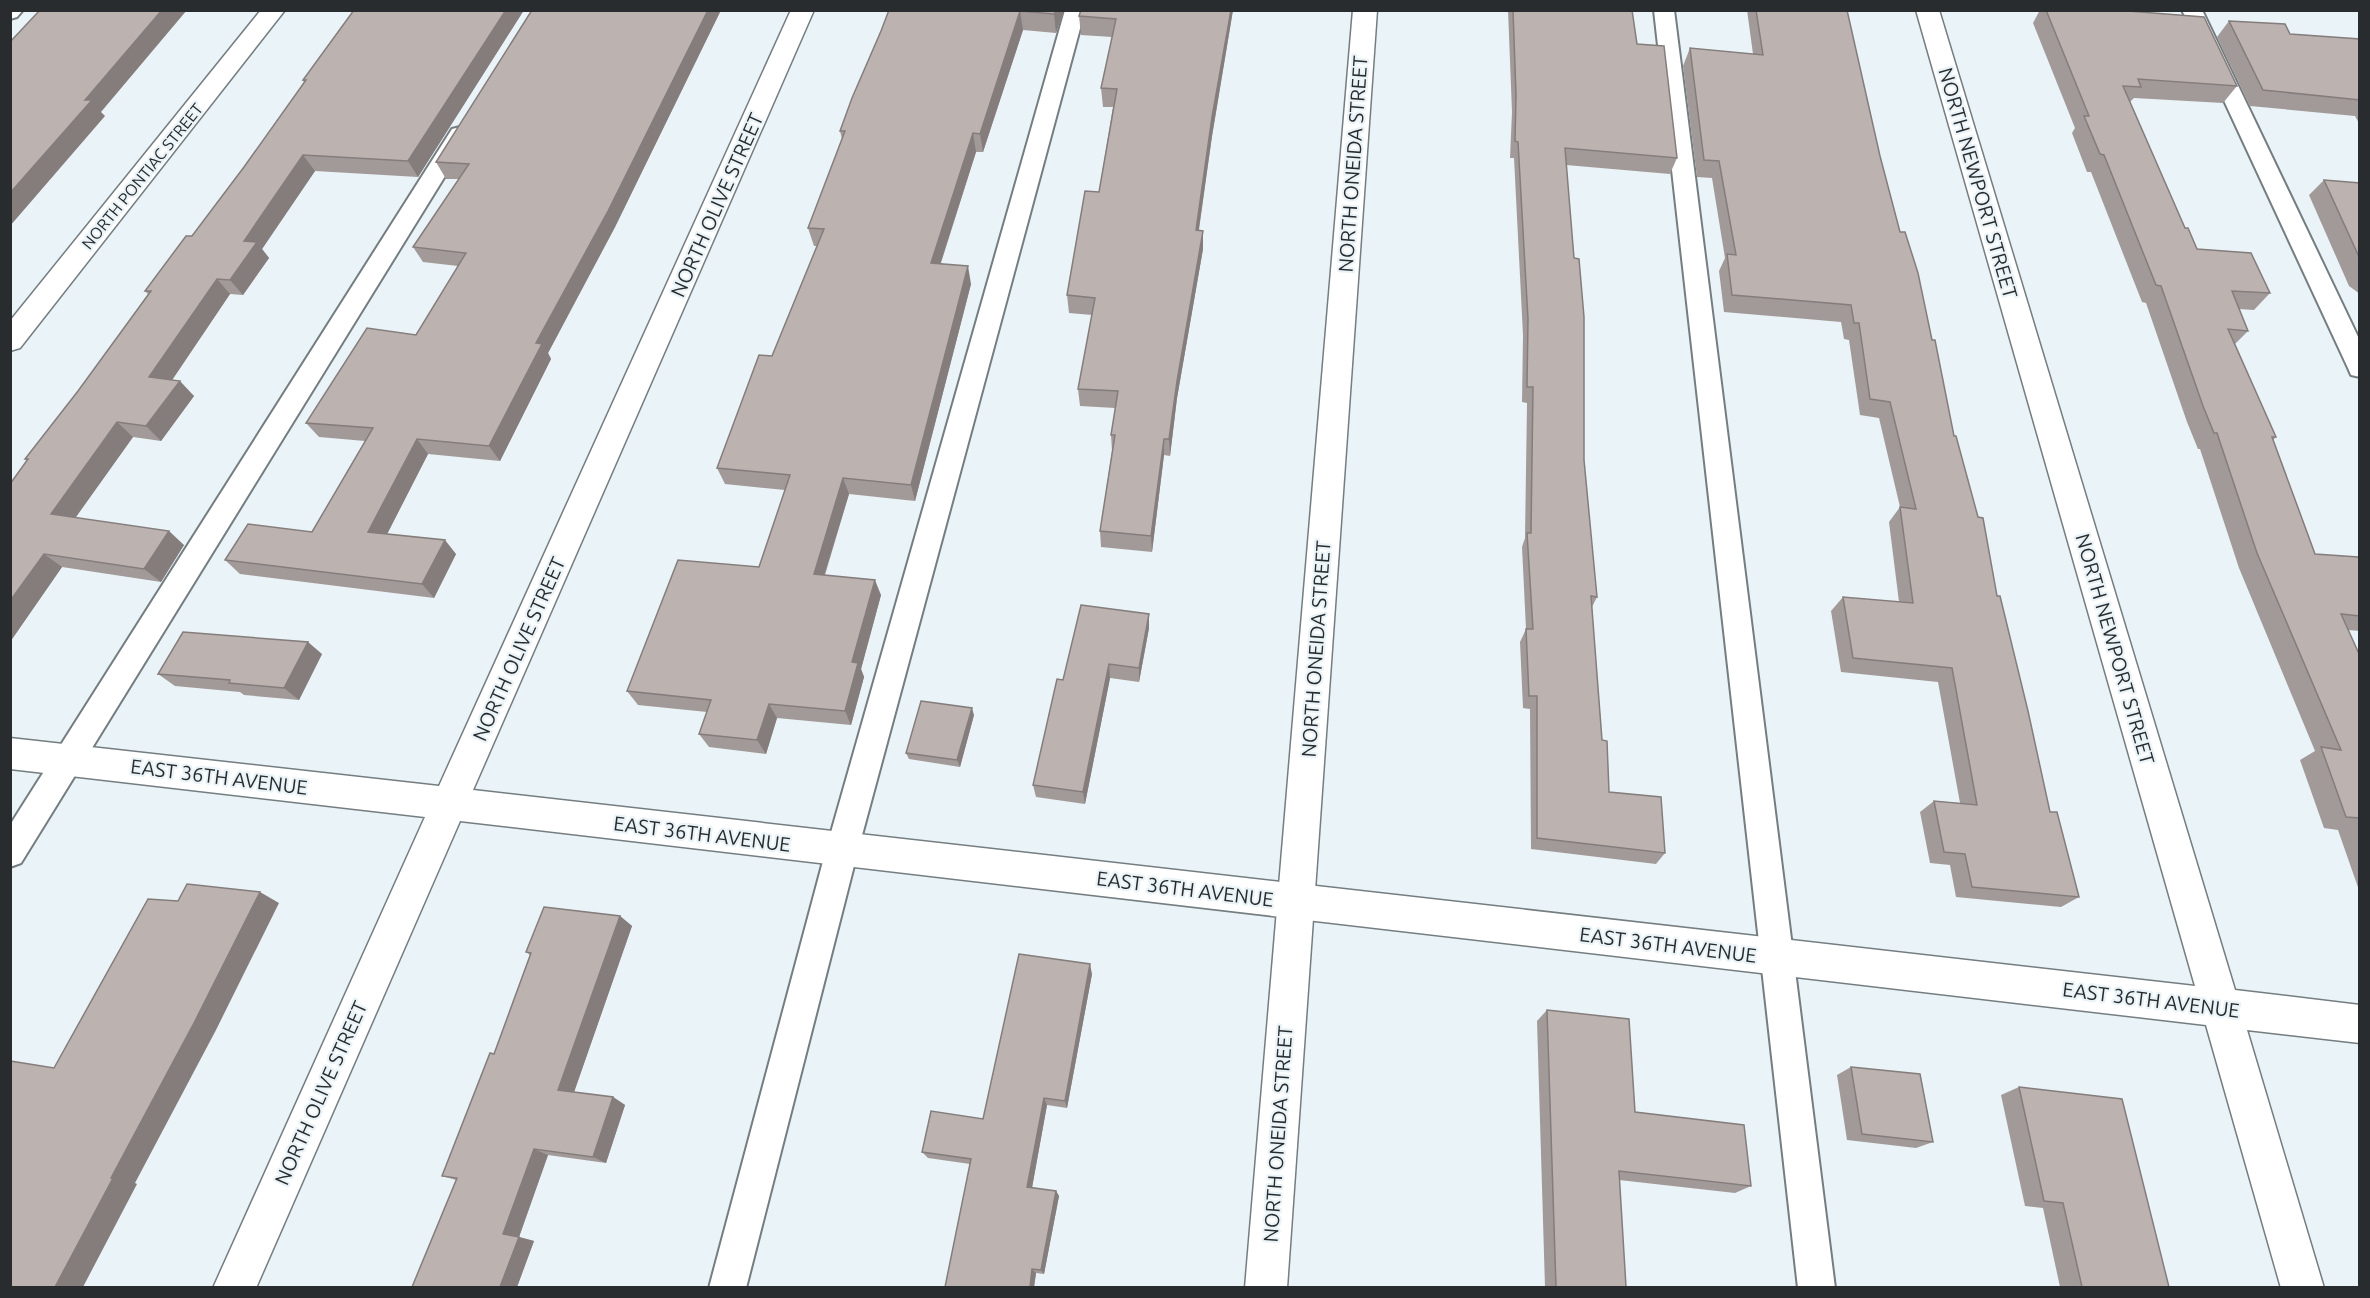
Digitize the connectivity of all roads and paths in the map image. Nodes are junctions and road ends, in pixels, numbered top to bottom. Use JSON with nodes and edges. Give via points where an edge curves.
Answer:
{"nodes":[{"id":1,"x":274,"y":10,"type":"edge"},
{"id":2,"x":804,"y":10,"type":"edge"},
{"id":3,"x":1075,"y":10,"type":"edge"},
{"id":4,"x":1365,"y":10,"type":"edge"},
{"id":5,"x":1664,"y":10,"type":"edge"},
{"id":6,"x":1927,"y":10,"type":"edge"},
{"id":7,"x":2192,"y":10,"type":"edge"},
{"id":8,"x":474,"y":112,"type":"edge"},
{"id":9,"x":10,"y":341,"type":"edge"},
{"id":10,"x":2360,"y":368,"type":"edge"},
{"id":11,"x":10,"y":753,"type":"edge"},
{"id":12,"x":69,"y":759,"type":"junction"},
{"id":13,"x":449,"y":804,"type":"junction"},
{"id":14,"x":842,"y":850,"type":"junction"},
{"id":15,"x":10,"y":853,"type":"edge"},
{"id":16,"x":1296,"y":902,"type":"junction"},
{"id":17,"x":1778,"y":958,"type":"junction"},
{"id":18,"x":2220,"y":1008,"type":"junction"},
{"id":19,"x":2360,"y":1024,"type":"edge"},
{"id":20,"x":234,"y":1287,"type":"edge"},
{"id":21,"x":726,"y":1287,"type":"edge"},
{"id":22,"x":1266,"y":1287,"type":"edge"},
{"id":23,"x":1817,"y":1287,"type":"edge"},
{"id":24,"x":2302,"y":1287,"type":"edge"}],
"edges":[{"from":1,"to":9,"type":"street","name":"NORTH PONTIAC STREET"},
{"from":2,"to":13,"type":"street","name":"NORTH OLIVE STREET"},
{"from":3,"to":14,"type":"lane"},
{"from":4,"to":16,"type":"street","name":"NORTH ONEIDA STREET"},
{"from":5,"to":17,"type":"lane"},
{"from":6,"to":18,"type":"street","name":"NORTH NEWPORT STREET"},
{"from":7,"to":10,"type":"lane"},
{"from":8,"to":12,"type":"lane"},
{"from":11,"to":12,"type":"street","name":"EAST 36TH AVENUE"},
{"from":12,"to":13,"type":"street","name":"EAST 36TH AVENUE"},
{"from":12,"to":15,"type":"lane"},
{"from":13,"to":14,"type":"street","name":"EAST 36TH AVENUE"},
{"from":13,"to":20,"type":"street","name":"NORTH OLIVE STREET"},
{"from":14,"to":16,"type":"street","name":"EAST 36TH AVENUE"},
{"from":14,"to":21,"type":"lane"},
{"from":16,"to":17,"type":"street","name":"EAST 36TH AVENUE"},
{"from":16,"to":22,"type":"street","name":"NORTH ONEIDA STREET"},
{"from":17,"to":18,"type":"street","name":"EAST 36TH AVENUE"},
{"from":17,"to":23,"type":"lane"},
{"from":18,"to":19,"type":"street","name":"EAST 36TH AVENUE"},
{"from":18,"to":24,"type":"street","name":"NORTH NEWPORT STREET"}]}
